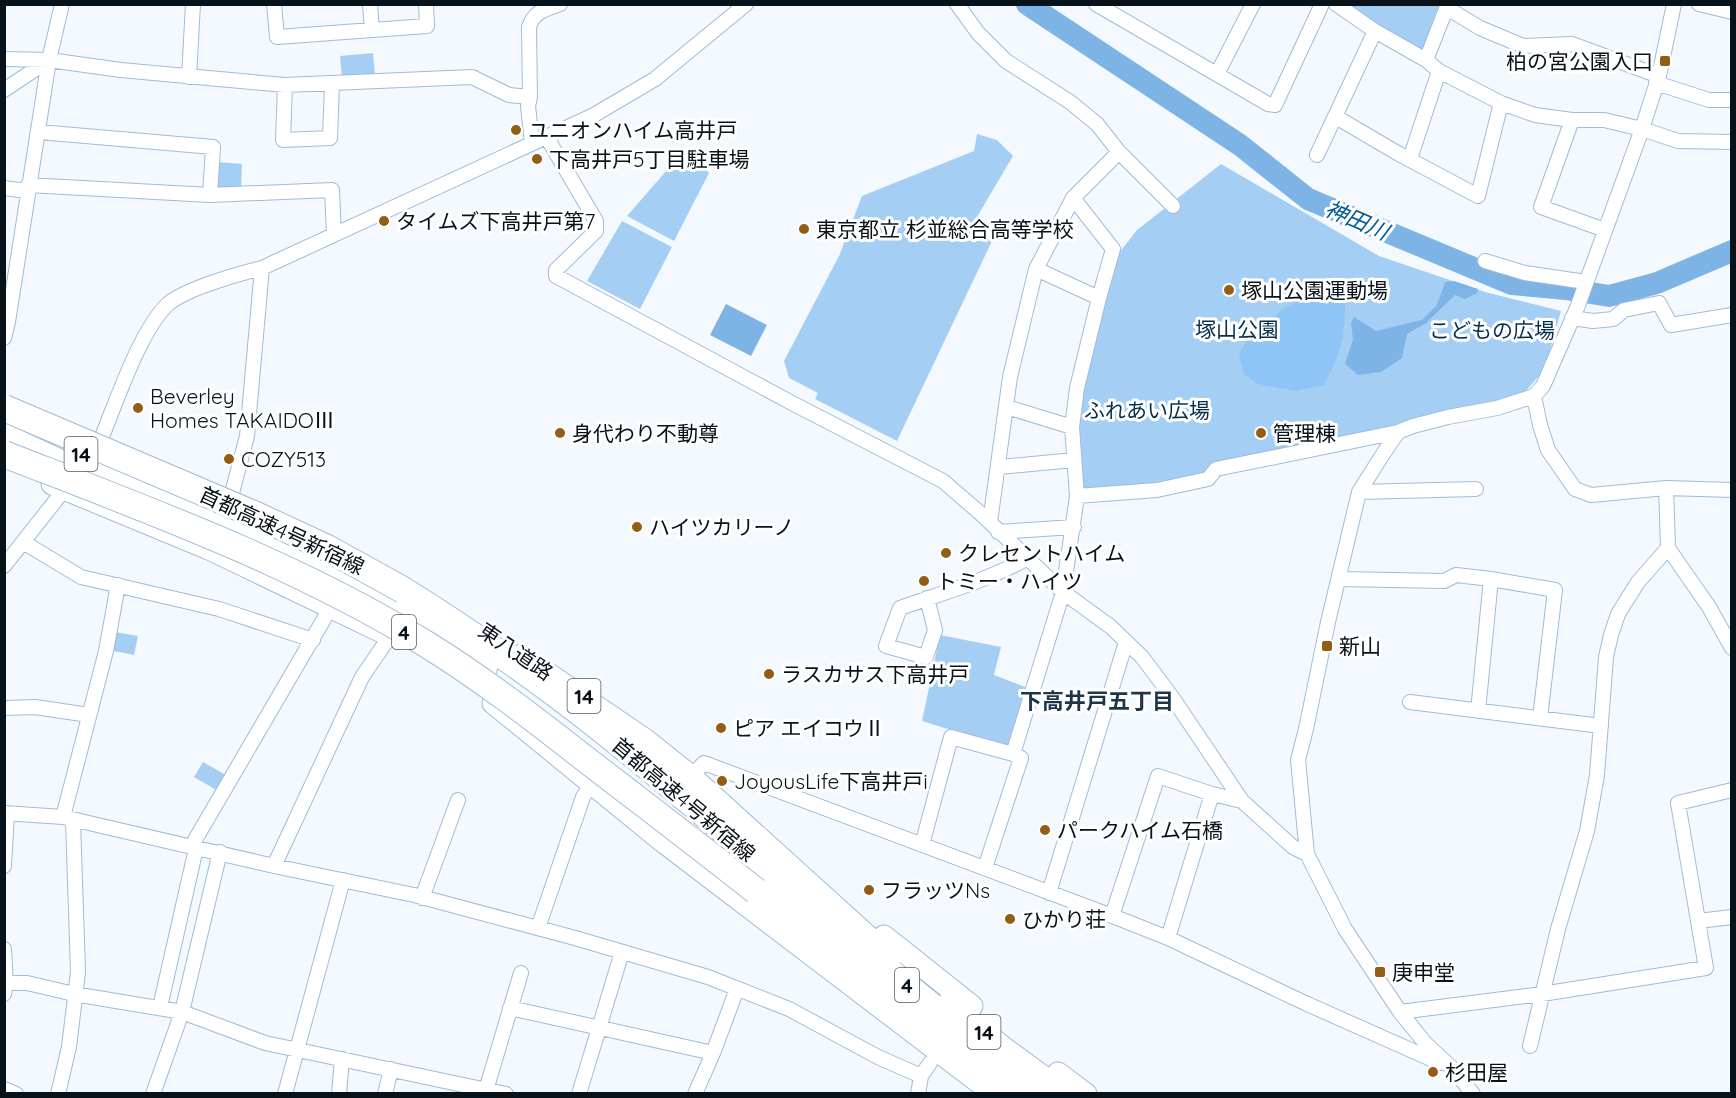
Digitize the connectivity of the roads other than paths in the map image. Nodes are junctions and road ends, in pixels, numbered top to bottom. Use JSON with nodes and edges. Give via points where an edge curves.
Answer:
{"nodes":[{"id":1,"x":62,"y":4,"type":"edge"},
{"id":2,"x":193,"y":4,"type":"edge"},
{"id":3,"x":274,"y":4,"type":"edge"},
{"id":4,"x":370,"y":4,"type":"edge"},
{"id":5,"x":426,"y":4,"type":"edge"},
{"id":6,"x":560,"y":4,"type":"edge"},
{"id":7,"x":746,"y":4,"type":"edge"},
{"id":8,"x":957,"y":4,"type":"edge"},
{"id":9,"x":1096,"y":4,"type":"edge"},
{"id":10,"x":1253,"y":4,"type":"edge"},
{"id":11,"x":1322,"y":4,"type":"edge"},
{"id":12,"x":1336,"y":4,"type":"edge"},
{"id":13,"x":1674,"y":4,"type":"edge"},
{"id":14,"x":1699,"y":4,"type":"edge"},
{"id":15,"x":1447,"y":6,"type":"edge"},
{"id":16,"x":1111,"y":8,"type":"edge"},
{"id":17,"x":1731,"y":12,"type":"edge"},
{"id":18,"x":372,"y":30,"type":"junction"},
{"id":19,"x":1375,"y":31,"type":"junction"},
{"id":20,"x":4,"y":59,"type":"edge"},
{"id":21,"x":49,"y":60,"type":"junction"},
{"id":22,"x":1426,"y":60,"type":"junction"},
{"id":23,"x":1439,"y":71,"type":"junction"},
{"id":24,"x":1217,"y":74,"type":"junction"},
{"id":25,"x":189,"y":77,"type":"junction"},
{"id":26,"x":1658,"y":80,"type":"junction"},
{"id":27,"x":332,"y":84,"type":"junction"},
{"id":28,"x":285,"y":85,"type":"junction"},
{"id":29,"x":4,"y":90,"type":"edge"},
{"id":30,"x":530,"y":97,"type":"junction"},
{"id":31,"x":1731,"y":100,"type":"edge"},
{"id":32,"x":1501,"y":103,"type":"junction"},
{"id":33,"x":1336,"y":117,"type":"junction"},
{"id":34,"x":1572,"y":120,"type":"junction"},
{"id":35,"x":1642,"y":129,"type":"junction"},
{"id":36,"x":39,"y":132,"type":"junction"},
{"id":37,"x":546,"y":136,"type":"junction"},
{"id":38,"x":532,"y":142,"type":"junction"},
{"id":39,"x":1731,"y":142,"type":"edge"},
{"id":40,"x":1119,"y":152,"type":"junction"},
{"id":41,"x":1317,"y":154,"type":"dead end"},
{"id":42,"x":1410,"y":159,"type":"junction"},
{"id":43,"x":4,"y":188,"type":"edge"},
{"id":44,"x":28,"y":188,"type":"junction"},
{"id":45,"x":210,"y":195,"type":"junction"},
{"id":46,"x":1073,"y":198,"type":"junction"},
{"id":47,"x":1173,"y":206,"type":"dead end"},
{"id":48,"x":1605,"y":230,"type":"junction"},
{"id":49,"x":334,"y":234,"type":"junction"},
{"id":50,"x":1485,"y":261,"type":"dead end"},
{"id":51,"x":262,"y":268,"type":"junction"},
{"id":52,"x":1036,"y":269,"type":"junction"},
{"id":53,"x":1586,"y":283,"type":"junction"},
{"id":54,"x":9,"y":284,"type":"edge"},
{"id":55,"x":1099,"y":298,"type":"junction"},
{"id":56,"x":1731,"y":315,"type":"edge"},
{"id":57,"x":1572,"y":318,"type":"junction"},
{"id":58,"x":4,"y":338,"type":"edge"},
{"id":59,"x":1534,"y":396,"type":"junction"},
{"id":60,"x":4,"y":397,"type":"edge"},
{"id":61,"x":1007,"y":407,"type":"junction"},
{"id":62,"x":4,"y":408,"type":"edge"},
{"id":63,"x":4,"y":420,"type":"edge"},
{"id":64,"x":1072,"y":427,"type":"junction"},
{"id":65,"x":1398,"y":432,"type":"junction"},
{"id":66,"x":4,"y":434,"type":"edge"},
{"id":67,"x":101,"y":439,"type":"junction"},
{"id":68,"x":4,"y":454,"type":"edge"},
{"id":69,"x":1074,"y":460,"type":"junction"},
{"id":70,"x":4,"y":466,"type":"edge"},
{"id":71,"x":999,"y":467,"type":"junction"},
{"id":72,"x":90,"y":474,"type":"junction"},
{"id":73,"x":158,"y":488,"type":"junction"},
{"id":74,"x":1666,"y":488,"type":"junction"},
{"id":75,"x":1476,"y":489,"type":"dead end"},
{"id":76,"x":64,"y":490,"type":"junction"},
{"id":77,"x":1731,"y":490,"type":"edge"},
{"id":78,"x":1359,"y":492,"type":"junction"},
{"id":79,"x":232,"y":493,"type":"junction"},
{"id":80,"x":1077,"y":496,"type":"junction"},
{"id":81,"x":994,"y":527,"type":"junction"},
{"id":82,"x":1074,"y":527,"type":"junction"},
{"id":83,"x":22,"y":543,"type":"junction"},
{"id":84,"x":1668,"y":549,"type":"junction"},
{"id":85,"x":1026,"y":559,"type":"junction"},
{"id":86,"x":4,"y":566,"type":"edge"},
{"id":87,"x":399,"y":574,"type":"junction"},
{"id":88,"x":1340,"y":579,"type":"junction"},
{"id":89,"x":1491,"y":579,"type":"junction"},
{"id":90,"x":118,"y":585,"type":"junction"},
{"id":91,"x":1063,"y":592,"type":"junction"},
{"id":92,"x":927,"y":598,"type":"junction"},
{"id":93,"x":331,"y":607,"type":"junction"},
{"id":94,"x":437,"y":629,"type":"junction"},
{"id":95,"x":390,"y":636,"type":"junction"},
{"id":96,"x":313,"y":640,"type":"junction"},
{"id":97,"x":1126,"y":642,"type":"junction"},
{"id":98,"x":1731,"y":648,"type":"edge"},
{"id":99,"x":1410,"y":702,"type":"dead end"},
{"id":100,"x":4,"y":708,"type":"edge"},
{"id":101,"x":1478,"y":711,"type":"junction"},
{"id":102,"x":88,"y":715,"type":"junction"},
{"id":103,"x":1540,"y":718,"type":"junction"},
{"id":104,"x":1601,"y":726,"type":"junction"},
{"id":105,"x":1013,"y":754,"type":"junction"},
{"id":106,"x":691,"y":776,"type":"junction"},
{"id":107,"x":592,"y":783,"type":"junction"},
{"id":108,"x":1731,"y":790,"type":"edge"},
{"id":109,"x":1212,"y":794,"type":"junction"},
{"id":110,"x":458,"y":800,"type":"dead end"},
{"id":111,"x":1242,"y":801,"type":"junction"},
{"id":112,"x":6,"y":813,"type":"edge"},
{"id":113,"x":68,"y":819,"type":"junction"},
{"id":114,"x":756,"y":836,"type":"junction"},
{"id":115,"x":662,"y":841,"type":"junction"},
{"id":116,"x":922,"y":845,"type":"junction"},
{"id":117,"x":194,"y":847,"type":"junction"},
{"id":118,"x":220,"y":852,"type":"junction"},
{"id":119,"x":1307,"y":854,"type":"junction"},
{"id":120,"x":4,"y":866,"type":"edge"},
{"id":121,"x":274,"y":866,"type":"junction"},
{"id":122,"x":985,"y":868,"type":"junction"},
{"id":123,"x":343,"y":880,"type":"junction"},
{"id":124,"x":764,"y":882,"type":"junction"},
{"id":125,"x":1049,"y":892,"type":"junction"},
{"id":126,"x":422,"y":897,"type":"junction"},
{"id":127,"x":1112,"y":916,"type":"junction"},
{"id":128,"x":1731,"y":917,"type":"edge"},
{"id":129,"x":1698,"y":921,"type":"junction"},
{"id":130,"x":538,"y":928,"type":"junction"},
{"id":131,"x":1168,"y":938,"type":"junction"},
{"id":132,"x":4,"y":949,"type":"edge"},
{"id":133,"x":622,"y":952,"type":"junction"},
{"id":134,"x":521,"y":972,"type":"dead end"},
{"id":135,"x":5,"y":988,"type":"edge"},
{"id":136,"x":165,"y":988,"type":"junction"},
{"id":137,"x":737,"y":989,"type":"junction"},
{"id":138,"x":74,"y":994,"type":"junction"},
{"id":139,"x":1542,"y":994,"type":"junction"},
{"id":140,"x":183,"y":1006,"type":"junction"},
{"id":141,"x":160,"y":1007,"type":"junction"},
{"id":142,"x":510,"y":1008,"type":"junction"},
{"id":143,"x":1400,"y":1012,"type":"junction"},
{"id":144,"x":598,"y":1027,"type":"junction"},
{"id":145,"x":1530,"y":1046,"type":"dead end"},
{"id":146,"x":297,"y":1050,"type":"junction"},
{"id":147,"x":713,"y":1053,"type":"junction"},
{"id":148,"x":342,"y":1059,"type":"junction"},
{"id":149,"x":391,"y":1069,"type":"junction"},
{"id":150,"x":926,"y":1069,"type":"junction"},
{"id":151,"x":1454,"y":1070,"type":"junction"},
{"id":152,"x":449,"y":1088,"type":"edge"},
{"id":153,"x":4,"y":1089,"type":"edge"},
{"id":154,"x":486,"y":1090,"type":"junction"},
{"id":155,"x":16,"y":1094,"type":"edge"},
{"id":156,"x":58,"y":1094,"type":"edge"},
{"id":157,"x":153,"y":1094,"type":"edge"},
{"id":158,"x":285,"y":1094,"type":"edge"},
{"id":159,"x":339,"y":1094,"type":"edge"},
{"id":160,"x":386,"y":1094,"type":"edge"},
{"id":161,"x":506,"y":1094,"type":"edge"},
{"id":162,"x":579,"y":1094,"type":"edge"},
{"id":163,"x":695,"y":1094,"type":"edge"},
{"id":164,"x":918,"y":1094,"type":"edge"},
{"id":165,"x":972,"y":1094,"type":"edge"},
{"id":166,"x":994,"y":1094,"type":"edge"},
{"id":167,"x":1016,"y":1094,"type":"edge"},
{"id":168,"x":1044,"y":1094,"type":"edge"},
{"id":169,"x":1067,"y":1094,"type":"edge"},
{"id":170,"x":1086,"y":1094,"type":"edge"},
{"id":171,"x":1473,"y":1094,"type":"edge"}],
"edges":[{"from":1,"to":21,"type":"street"},
{"from":2,"to":25,"type":"street"},
{"from":3,"to":18,"type":"street","via":[[277,37]]},
{"from":4,"to":18,"type":"street"},
{"from":5,"to":18,"type":"street","via":[[427,26]]},
{"from":6,"to":30,"type":"street","via":[[532,17]]},
{"from":7,"to":37,"type":"street","via":[[655,80],[594,116]]},
{"from":8,"to":40,"type":"street","via":[[1006,61],[1084,112]]},
{"from":9,"to":16,"type":"street"},
{"from":10,"to":24,"type":"street"},
{"from":11,"to":24,"type":"street","via":[[1275,105]]},
{"from":12,"to":19,"type":"street"},
{"from":13,"to":26,"type":"street"},
{"from":14,"to":17,"type":"street"},
{"from":15,"to":22,"type":"street"},
{"from":15,"to":26,"type":"street","via":[[1480,28],[1523,46],[1572,44]]},
{"from":16,"to":24,"type":"street"},
{"from":19,"to":22,"type":"street"},
{"from":19,"to":33,"type":"street"},
{"from":20,"to":21,"type":"street"},
{"from":21,"to":25,"type":"street"},
{"from":21,"to":29,"type":"street"},
{"from":21,"to":36,"type":"street"},
{"from":22,"to":23,"type":"street"},
{"from":23,"to":32,"type":"street"},
{"from":23,"to":42,"type":"street"},
{"from":25,"to":28,"type":"street"},
{"from":26,"to":31,"type":"street","via":[[1709,100]]},
{"from":26,"to":35,"type":"street"},
{"from":27,"to":28,"type":"street"},
{"from":27,"to":28,"type":"street","via":[[330,138],[283,140]]},
{"from":27,"to":30,"type":"street","via":[[472,77],[508,95]]},
{"from":30,"to":38,"type":"street"},
{"from":32,"to":34,"type":"street","via":[[1535,115]]},
{"from":32,"to":42,"type":"street","via":[[1478,196]]},
{"from":33,"to":41,"type":"street"},
{"from":33,"to":42,"type":"street"},
{"from":34,"to":35,"type":"street","via":[[1604,120]]},
{"from":34,"to":48,"type":"street","via":[[1541,207]]},
{"from":35,"to":39,"type":"street","via":[[1678,141]]},
{"from":35,"to":48,"type":"street"},
{"from":36,"to":44,"type":"street"},
{"from":36,"to":45,"type":"street","via":[[213,147]]},
{"from":37,"to":38,"type":"street"},
{"from":37,"to":81,"type":"street","via":[[597,221],[596,231],[556,270],[556,276],[943,481]]},
{"from":38,"to":49,"type":"street"},
{"from":40,"to":46,"type":"street"},
{"from":40,"to":47,"type":"street"},
{"from":43,"to":44,"type":"street"},
{"from":44,"to":45,"type":"street"},
{"from":44,"to":54,"type":"street"},
{"from":45,"to":49,"type":"street","via":[[332,190]]},
{"from":46,"to":52,"type":"street"},
{"from":46,"to":55,"type":"street","via":[[1113,249]]},
{"from":48,"to":53,"type":"street"},
{"from":49,"to":51,"type":"street"},
{"from":50,"to":53,"type":"street","via":[[1525,273]]},
{"from":51,"to":67,"type":"street","via":[[231,276],[167,305],[146,332]]},
{"from":51,"to":79,"type":"street","via":[[247,436]]},
{"from":52,"to":55,"type":"street"},
{"from":52,"to":61,"type":"street","via":[[1014,355]]},
{"from":53,"to":57,"type":"street"},
{"from":54,"to":58,"type":"street"},
{"from":55,"to":64,"type":"street","via":[[1077,388]]},
{"from":56,"to":57,"type":"street","via":[[1671,325],[1659,303],[1624,310],[1613,319]]},
{"from":57,"to":59,"type":"street","via":[[1543,386]]},
{"from":59,"to":65,"type":"street"},
{"from":59,"to":74,"type":"street","via":[[1548,450],[1575,489],[1591,495]]},
{"from":60,"to":67,"type":"main road"},
{"from":61,"to":64,"type":"street"},
{"from":61,"to":71,"type":"street"},
{"from":62,"to":124,"type":"highway","name":"首都高速4号新宿線","number":"4","bridge":true,"via":[[327,548],[480,638],[596,724]]},
{"from":63,"to":73,"type":"main road","name":"東八道路","number":"14"},
{"from":64,"to":69,"type":"street"},
{"from":65,"to":78,"type":"street"},
{"from":65,"to":80,"type":"street","via":[[1216,469],[1208,479],[1156,490]]},
{"from":66,"to":72,"type":"main road","number":"14"},
{"from":67,"to":79,"type":"main road"},
{"from":68,"to":124,"type":"highway","name":"首都高速4号新宿線","number":"4","bridge":true,"via":[[142,507],[354,603],[426,644]]},
{"from":69,"to":71,"type":"street"},
{"from":69,"to":80,"type":"street"},
{"from":70,"to":76,"type":"main road"},
{"from":71,"to":81,"type":"street"},
{"from":72,"to":94,"type":"highway","via":[[174,505],[298,560]]},
{"from":72,"to":95,"type":"main road","number":"14","via":[[284,571]]},
{"from":73,"to":87,"type":"main road","name":"東八道路","number":"14","via":[[283,537]]},
{"from":73,"to":94,"type":"highway","via":[[367,582]]},
{"from":74,"to":77,"type":"street"},
{"from":74,"to":84,"type":"street"},
{"from":75,"to":78,"type":"street"},
{"from":76,"to":83,"type":"street"},
{"from":76,"to":93,"type":"main road","via":[[209,549]]},
{"from":78,"to":88,"type":"street"},
{"from":79,"to":87,"type":"main road"},
{"from":80,"to":82,"type":"street"},
{"from":81,"to":82,"type":"street"},
{"from":81,"to":85,"type":"street"},
{"from":82,"to":91,"type":"street"},
{"from":83,"to":86,"type":"street"},
{"from":83,"to":90,"type":"street","via":[[81,577]]},
{"from":84,"to":98,"type":"street","via":[[1709,607]]},
{"from":84,"to":104,"type":"street","via":[[1638,582],[1618,614],[1606,657]]},
{"from":85,"to":91,"type":"street"},
{"from":85,"to":92,"type":"street","via":[[1001,573]]},
{"from":87,"to":106,"type":"main road","name":"東八道路","number":"14","via":[[597,705]]},
{"from":88,"to":89,"type":"street"},
{"from":88,"to":119,"type":"street","via":[[1298,760]]},
{"from":89,"to":101,"type":"street"},
{"from":89,"to":103,"type":"street","via":[[1555,590]]},
{"from":90,"to":96,"type":"street","via":[[219,609]]},
{"from":90,"to":102,"type":"street","via":[[106,651]]},
{"from":91,"to":97,"type":"street"},
{"from":91,"to":105,"type":"street"},
{"from":92,"to":92,"type":"street","via":[[900,608],[886,646],[926,657],[935,630]]},
{"from":93,"to":95,"type":"main road"},
{"from":93,"to":96,"type":"street"},
{"from":94,"to":124,"type":"highway","bridge":true},
{"from":95,"to":107,"type":"main road","number":"14","via":[[483,695]]},
{"from":95,"to":121,"type":"street","via":[[362,677]]},
{"from":96,"to":117,"type":"street","via":[[243,755]]},
{"from":97,"to":111,"type":"street","via":[[1152,668]]},
{"from":97,"to":125,"type":"street"},
{"from":99,"to":101,"type":"street"},
{"from":100,"to":102,"type":"street","via":[[35,707]]},
{"from":101,"to":103,"type":"street"},
{"from":102,"to":113,"type":"street"},
{"from":103,"to":104,"type":"street"},
{"from":104,"to":139,"type":"street","via":[[1587,831]]},
{"from":105,"to":116,"type":"street","via":[[951,737]]},
{"from":105,"to":122,"type":"street","via":[[1021,758]]},
{"from":106,"to":114,"type":"main road","name":"東八道路","number":"14"},
{"from":106,"to":116,"type":"street","via":[[704,763]]},
{"from":107,"to":115,"type":"main road","number":"14"},
{"from":107,"to":130,"type":"street","via":[[583,797]]},
{"from":108,"to":129,"type":"street","via":[[1678,803]]},
{"from":109,"to":111,"type":"street"},
{"from":109,"to":127,"type":"street","via":[[1158,776]]},
{"from":109,"to":131,"type":"street"},
{"from":110,"to":126,"type":"street"},
{"from":111,"to":119,"type":"street","via":[[1293,847]]},
{"from":112,"to":113,"type":"street"},
{"from":112,"to":120,"type":"street"},
{"from":113,"to":117,"type":"street"},
{"from":113,"to":138,"type":"street","via":[[78,945]]},
{"from":114,"to":169,"type":"main road","name":"東八道路","number":"14","via":[[902,967]]},
{"from":114,"to":170,"type":"main road","number":"14"},
{"from":115,"to":150,"type":"main road","number":"14"},
{"from":115,"to":166,"type":"main road","number":"14"},
{"from":116,"to":122,"type":"street"},
{"from":117,"to":118,"type":"street"},
{"from":117,"to":136,"type":"street"},
{"from":118,"to":121,"type":"street"},
{"from":118,"to":140,"type":"street"},
{"from":119,"to":143,"type":"street","via":[[1345,929]]},
{"from":121,"to":123,"type":"street"},
{"from":122,"to":125,"type":"street"},
{"from":123,"to":126,"type":"street"},
{"from":123,"to":146,"type":"street"},
{"from":124,"to":167,"type":"highway","name":"首都高速4号新宿線","number":"4"},
{"from":124,"to":168,"type":"highway","name":"首都高速4号新宿線","number":"4"},
{"from":125,"to":127,"type":"street"},
{"from":126,"to":130,"type":"street"},
{"from":127,"to":131,"type":"street"},
{"from":128,"to":129,"type":"street"},
{"from":129,"to":139,"type":"street","via":[[1706,968]]},
{"from":130,"to":133,"type":"street"},
{"from":131,"to":151,"type":"street"},
{"from":132,"to":135,"type":"street"},
{"from":133,"to":137,"type":"street"},
{"from":133,"to":144,"type":"street"},
{"from":134,"to":142,"type":"street"},
{"from":135,"to":138,"type":"street","via":[[27,983]]},
{"from":136,"to":140,"type":"street"},
{"from":136,"to":141,"type":"street"},
{"from":137,"to":147,"type":"street"},
{"from":137,"to":150,"type":"street","via":[[789,1009],[878,1057]]},
{"from":138,"to":141,"type":"street"},
{"from":138,"to":156,"type":"street","via":[[69,1047]]},
{"from":139,"to":143,"type":"street"},
{"from":139,"to":145,"type":"street"},
{"from":140,"to":141,"type":"street"},
{"from":140,"to":146,"type":"street","via":[[265,1043]]},
{"from":140,"to":157,"type":"street"},
{"from":142,"to":144,"type":"street"},
{"from":142,"to":154,"type":"street"},
{"from":143,"to":151,"type":"street"},
{"from":144,"to":147,"type":"street"},
{"from":144,"to":162,"type":"street"},
{"from":146,"to":148,"type":"street"},
{"from":146,"to":158,"type":"street"},
{"from":147,"to":163,"type":"street"},
{"from":148,"to":149,"type":"street"},
{"from":148,"to":159,"type":"street"},
{"from":149,"to":152,"type":"street"},
{"from":149,"to":160,"type":"street"},
{"from":150,"to":164,"type":"street"},
{"from":150,"to":165,"type":"main road","number":"14"},
{"from":151,"to":171,"type":"street"},
{"from":152,"to":154,"type":"street"},
{"from":153,"to":155,"type":"street"},
{"from":154,"to":161,"type":"street"}]}
